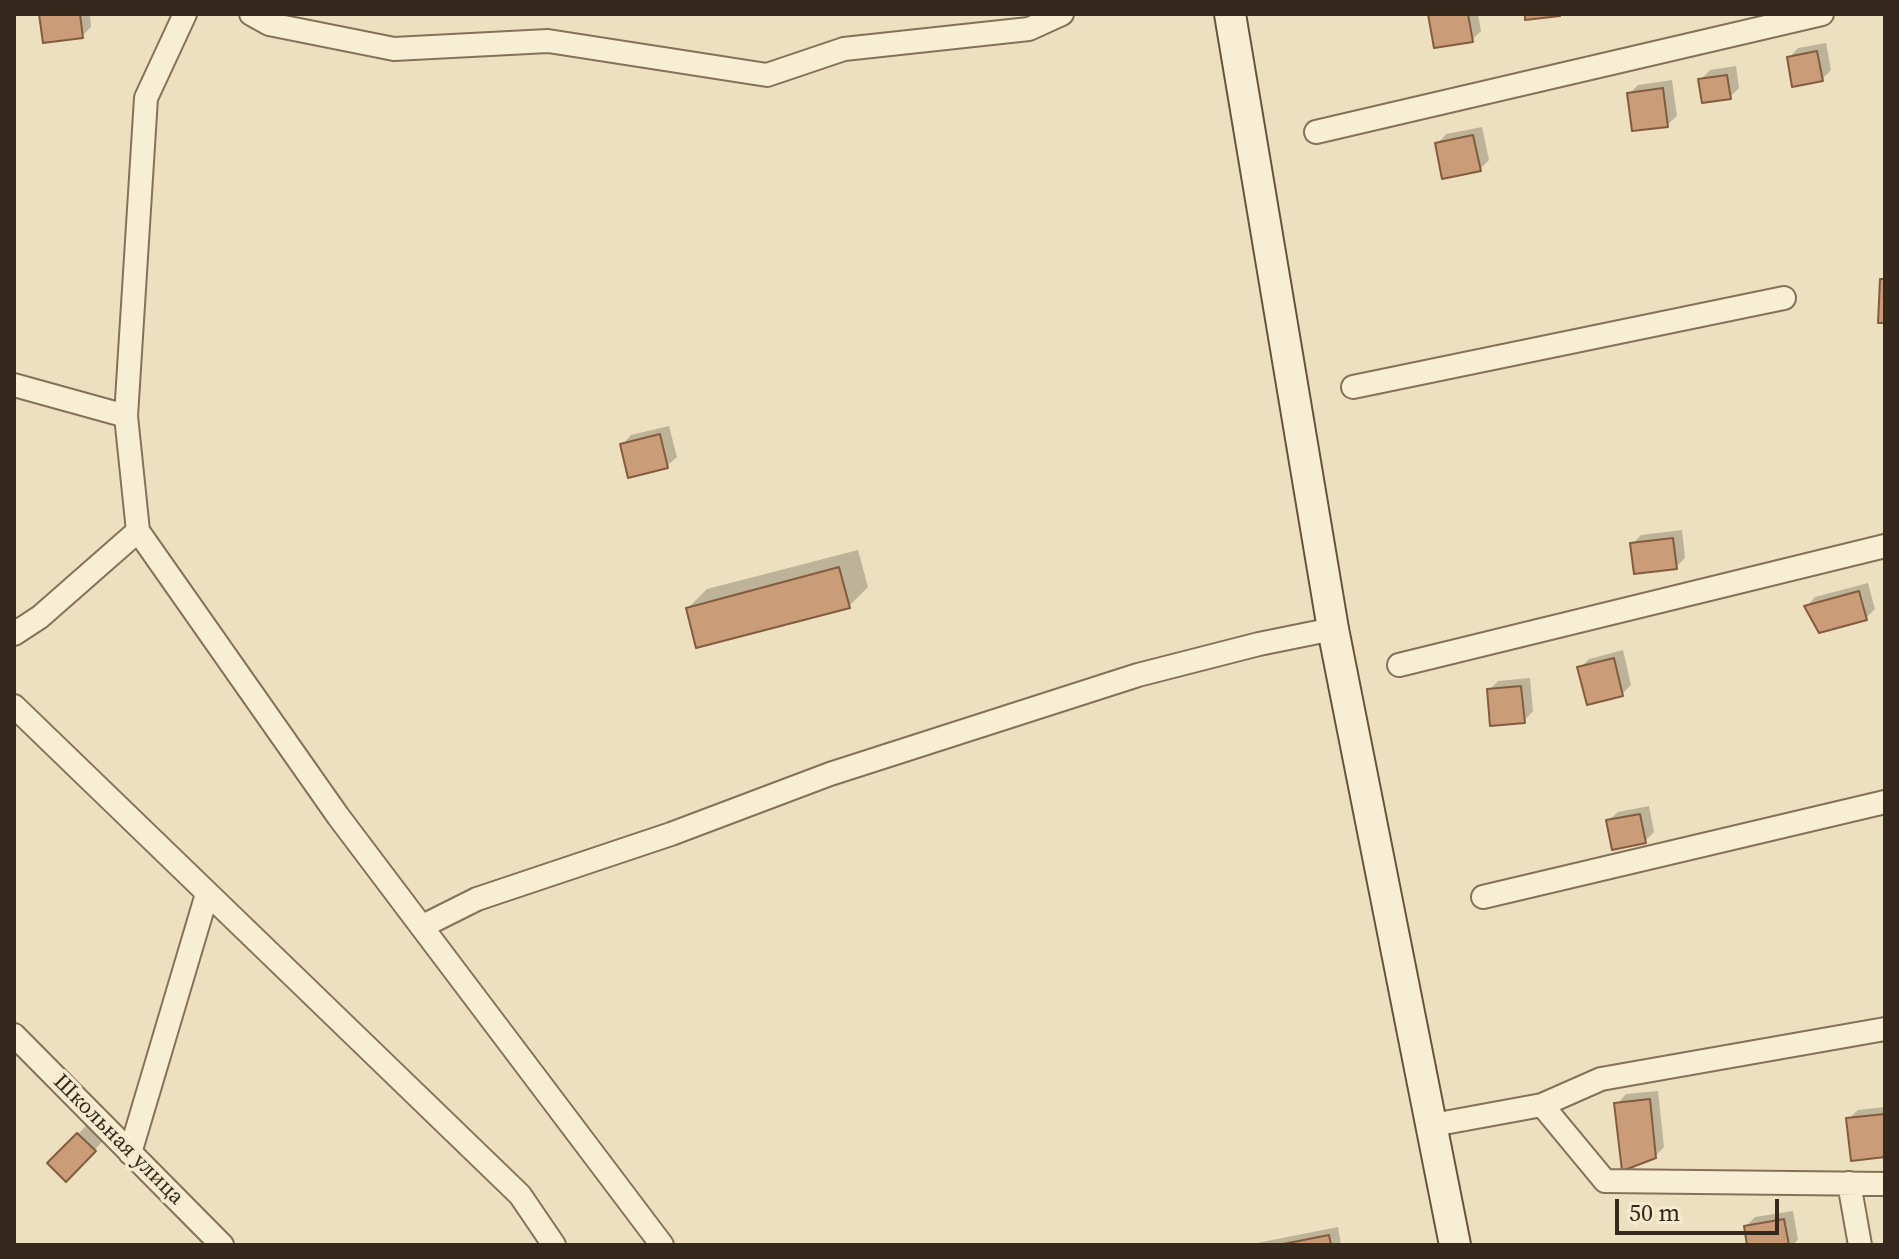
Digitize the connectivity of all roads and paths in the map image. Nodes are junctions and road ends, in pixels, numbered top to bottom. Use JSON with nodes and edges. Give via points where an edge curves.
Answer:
{"nodes":[{"id":1,"x":185,"y":14,"type":"edge"},
{"id":2,"x":251,"y":14,"type":"edge"},
{"id":3,"x":1062,"y":14,"type":"edge"},
{"id":4,"x":1230,"y":14,"type":"edge"},
{"id":5,"x":1822,"y":14,"type":"edge"},
{"id":6,"x":1316,"y":132,"type":"dead end"},
{"id":7,"x":1784,"y":298,"type":"dead end"},
{"id":8,"x":14,"y":385,"type":"edge"},
{"id":9,"x":1353,"y":387,"type":"dead end"},
{"id":10,"x":126,"y":416,"type":"junction"},
{"id":11,"x":138,"y":531,"type":"junction"},
{"id":12,"x":1885,"y":546,"type":"edge"},
{"id":13,"x":1333,"y":629,"type":"junction"},
{"id":14,"x":14,"y":634,"type":"edge"},
{"id":15,"x":1399,"y":665,"type":"dead end"},
{"id":16,"x":14,"y":706,"type":"edge"},
{"id":17,"x":1885,"y":802,"type":"edge"},
{"id":18,"x":207,"y":894,"type":"junction"},
{"id":19,"x":1483,"y":897,"type":"dead end"},
{"id":20,"x":423,"y":926,"type":"junction"},
{"id":21,"x":1885,"y":1029,"type":"edge"},
{"id":22,"x":14,"y":1035,"type":"edge"},
{"id":23,"x":1542,"y":1105,"type":"junction"},
{"id":24,"x":1433,"y":1125,"type":"junction"},
{"id":25,"x":130,"y":1153,"type":"junction"},
{"id":26,"x":1849,"y":1183,"type":"junction"},
{"id":27,"x":1885,"y":1184,"type":"edge"},
{"id":28,"x":222,"y":1245,"type":"edge"},
{"id":29,"x":554,"y":1245,"type":"edge"},
{"id":30,"x":662,"y":1245,"type":"edge"},
{"id":31,"x":1455,"y":1245,"type":"edge"},
{"id":32,"x":1860,"y":1245,"type":"edge"}],
"edges":[{"from":1,"to":10,"type":"street","via":[[146,98]]},
{"from":2,"to":3,"type":"street","via":[[269,24],[394,49],[548,41],[767,75],[844,49],[1029,29]]},
{"from":4,"to":13,"type":"main road"},
{"from":5,"to":6,"type":"street"},
{"from":7,"to":9,"type":"street"},
{"from":8,"to":10,"type":"street"},
{"from":10,"to":11,"type":"street"},
{"from":11,"to":14,"type":"street"},
{"from":11,"to":20,"type":"street","via":[[338,816]]},
{"from":12,"to":15,"type":"street"},
{"from":13,"to":20,"type":"street","via":[[1138,675],[844,769],[490,894]]},
{"from":13,"to":24,"type":"main road"},
{"from":16,"to":18,"type":"street"},
{"from":17,"to":19,"type":"street"},
{"from":18,"to":25,"type":"street"},
{"from":18,"to":29,"type":"street","via":[[520,1195]]},
{"from":20,"to":30,"type":"street"},
{"from":21,"to":23,"type":"street","via":[[1601,1079]]},
{"from":22,"to":25,"type":"street","name":"Школьная улица"},
{"from":23,"to":24,"type":"street"},
{"from":23,"to":26,"type":"street","via":[[1605,1181]]},
{"from":24,"to":31,"type":"main road"},
{"from":25,"to":28,"type":"street","name":"Школьная улица"},
{"from":26,"to":27,"type":"street"},
{"from":26,"to":32,"type":"street"}]}
